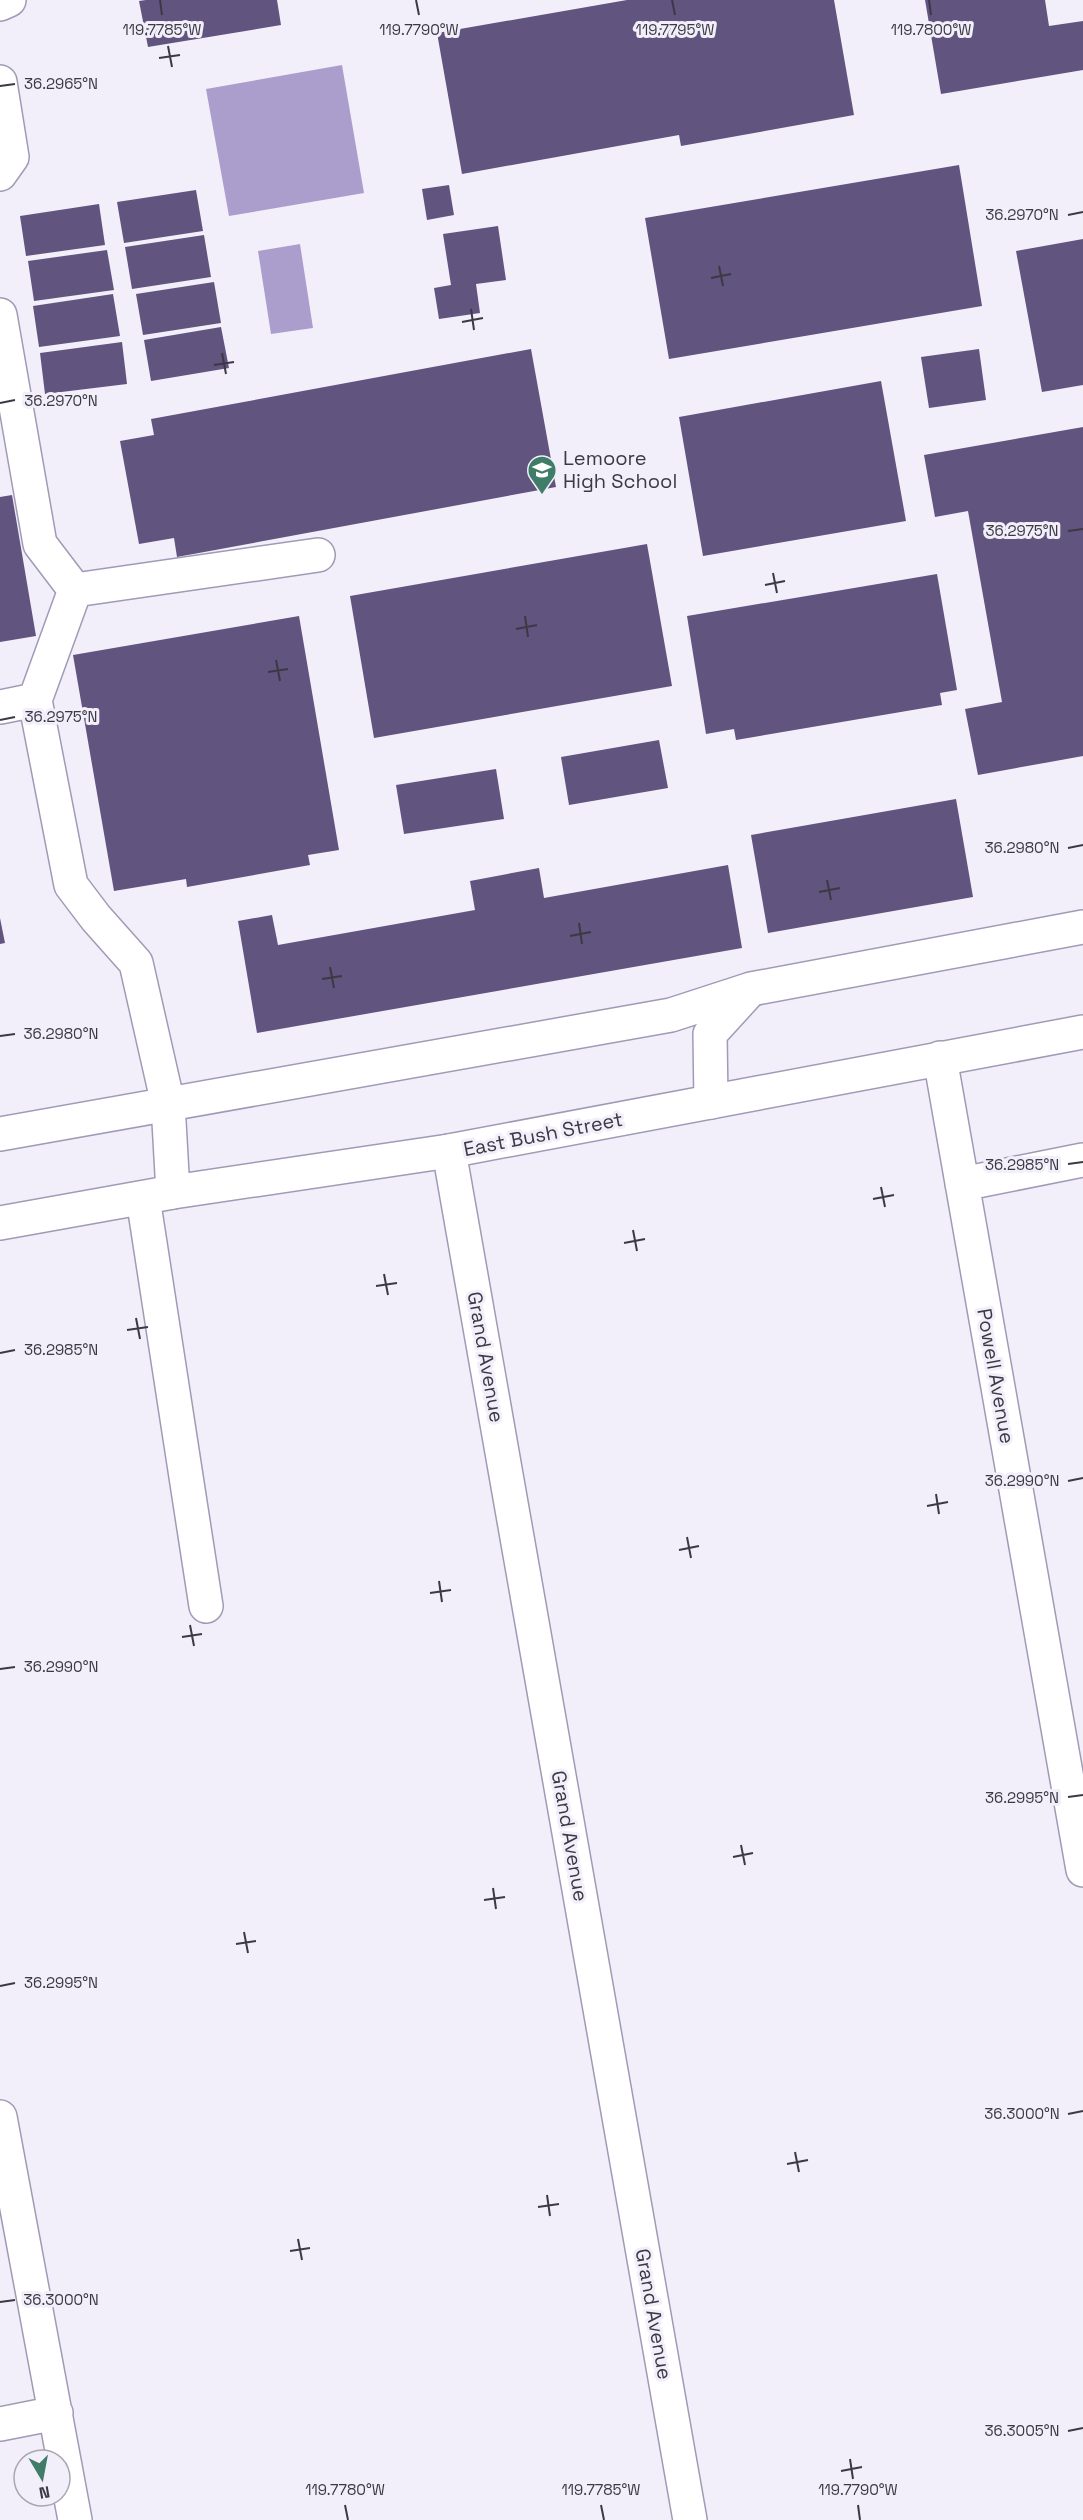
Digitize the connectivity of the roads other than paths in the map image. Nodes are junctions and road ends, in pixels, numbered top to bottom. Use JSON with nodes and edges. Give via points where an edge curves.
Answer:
{"nodes":[{"id":1,"x":9,"y":0,"type":"edge"},
{"id":2,"x":0,"y":4,"type":"edge"},
{"id":3,"x":0,"y":82,"type":"edge"},
{"id":4,"x":0,"y":174,"type":"edge"},
{"id":5,"x":0,"y":315,"type":"edge"},
{"id":6,"x":318,"y":555,"type":"dead end"},
{"id":7,"x":75,"y":590,"type":"junction"},
{"id":8,"x":34,"y":700,"type":"junction"},
{"id":9,"x":0,"y":706,"type":"edge"},
{"id":10,"x":1083,"y":927,"type":"edge"},
{"id":11,"x":751,"y":989,"type":"junction"},
{"id":12,"x":1083,"y":1032,"type":"edge"},
{"id":13,"x":940,"y":1058,"type":"junction"},
{"id":14,"x":711,"y":1102,"type":"junction"},
{"id":15,"x":168,"y":1104,"type":"junction"},
{"id":16,"x":0,"y":1134,"type":"edge"},
{"id":17,"x":449,"y":1151,"type":"junction"},
{"id":18,"x":1083,"y":1160,"type":"edge"},
{"id":19,"x":962,"y":1184,"type":"junction"},
{"id":20,"x":158,"y":1195,"type":"junction"},
{"id":21,"x":0,"y":1223,"type":"edge"},
{"id":22,"x":206,"y":1606,"type":"dead end"},
{"id":23,"x":1083,"y":1870,"type":"edge"},
{"id":24,"x":0,"y":2116,"type":"edge"},
{"id":25,"x":56,"y":2414,"type":"junction"},
{"id":26,"x":0,"y":2424,"type":"edge"},
{"id":27,"x":75,"y":2520,"type":"edge"},
{"id":28,"x":690,"y":2520,"type":"edge"}],
"edges":[{"from":1,"to":2,"type":"street"},
{"from":3,"to":4,"type":"street","via":[[12,156]]},
{"from":5,"to":7,"type":"street","via":[[40,544]]},
{"from":6,"to":7,"type":"street"},
{"from":7,"to":8,"type":"street"},
{"from":8,"to":9,"type":"street"},
{"from":8,"to":15,"type":"street","via":[[71,885],[136,963]]},
{"from":10,"to":11,"type":"street"},
{"from":11,"to":14,"type":"street","via":[[710,1034]]},
{"from":11,"to":15,"type":"street","via":[[671,1015]]},
{"from":12,"to":13,"type":"street","name":"East Bush Street"},
{"from":13,"to":14,"type":"street","name":"East Bush Street"},
{"from":13,"to":19,"type":"street","name":"Powell Avenue"},
{"from":14,"to":17,"type":"street","name":"East Bush Street"},
{"from":15,"to":16,"type":"street"},
{"from":15,"to":20,"type":"street"},
{"from":17,"to":20,"type":"street","name":"East Bush Street"},
{"from":17,"to":28,"type":"street","name":"Grand Avenue"},
{"from":18,"to":19,"type":"street"},
{"from":19,"to":23,"type":"street","name":"Powell Avenue"},
{"from":20,"to":21,"type":"street","name":"East Bush Street"},
{"from":20,"to":22,"type":"street"},
{"from":24,"to":25,"type":"street"},
{"from":25,"to":26,"type":"street"},
{"from":25,"to":27,"type":"street"}]}
